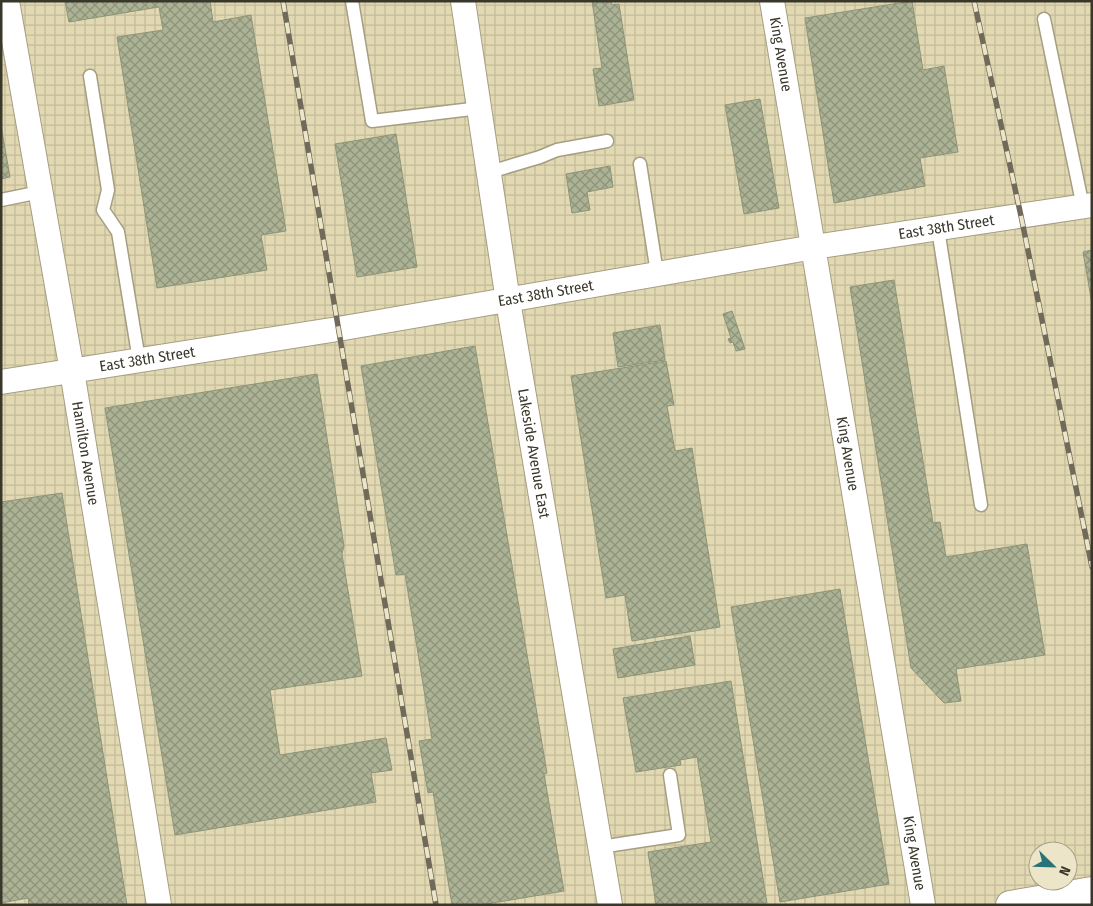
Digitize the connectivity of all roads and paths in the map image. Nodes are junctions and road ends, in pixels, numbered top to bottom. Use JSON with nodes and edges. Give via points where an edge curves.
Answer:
{"nodes":[{"id":1,"x":7,"y":1,"type":"edge"},
{"id":2,"x":352,"y":1,"type":"edge"},
{"id":3,"x":463,"y":1,"type":"edge"},
{"id":4,"x":775,"y":2,"type":"edge"},
{"id":5,"x":1044,"y":19,"type":"dead end"},
{"id":6,"x":90,"y":76,"type":"dead end"},
{"id":7,"x":480,"y":108,"type":"junction"},
{"id":8,"x":607,"y":141,"type":"dead end"},
{"id":9,"x":640,"y":164,"type":"dead end"},
{"id":10,"x":490,"y":172,"type":"junction"},
{"id":11,"x":40,"y":192,"type":"junction"},
{"id":12,"x":1,"y":200,"type":"edge"},
{"id":13,"x":1087,"y":206,"type":"edge"},
{"id":14,"x":938,"y":228,"type":"junction"},
{"id":15,"x":814,"y":247,"type":"junction"},
{"id":16,"x":657,"y":274,"type":"junction"},
{"id":17,"x":508,"y":301,"type":"junction"},
{"id":18,"x":139,"y":360,"type":"junction"},
{"id":19,"x":72,"y":371,"type":"junction"},
{"id":20,"x":1,"y":382,"type":"edge"},
{"id":21,"x":981,"y":505,"type":"dead end"},
{"id":22,"x":670,"y":775,"type":"dead end"},
{"id":23,"x":600,"y":847,"type":"junction"},
{"id":24,"x":1092,"y":891,"type":"edge"},
{"id":25,"x":159,"y":905,"type":"edge"},
{"id":26,"x":610,"y":905,"type":"edge"},
{"id":27,"x":923,"y":905,"type":"edge"},
{"id":28,"x":1010,"y":905,"type":"edge"}],
"edges":[{"from":1,"to":11,"type":"street","name":"Hamilton Avenue"},
{"from":2,"to":7,"type":"lane","via":[[372,121]]},
{"from":3,"to":7,"type":"street","name":"Lakeside Avenue East"},
{"from":4,"to":15,"type":"street","name":"King Avenue"},
{"from":5,"to":13,"type":"lane"},
{"from":6,"to":18,"type":"lane","via":[[108,190],[103,210],[118,232]]},
{"from":7,"to":10,"type":"street","name":"Lakeside Avenue East"},
{"from":8,"to":10,"type":"lane","via":[[557,150]]},
{"from":9,"to":16,"type":"lane"},
{"from":10,"to":17,"type":"street","name":"Lakeside Avenue East"},
{"from":11,"to":12,"type":"lane"},
{"from":11,"to":19,"type":"street","name":"Hamilton Avenue"},
{"from":13,"to":14,"type":"street","name":"East 38th Street"},
{"from":14,"to":15,"type":"street","name":"East 38th Street"},
{"from":14,"to":21,"type":"lane"},
{"from":15,"to":16,"type":"street","name":"East 38th Street"},
{"from":15,"to":27,"type":"street","name":"King Avenue"},
{"from":16,"to":17,"type":"street","name":"East 38th Street"},
{"from":17,"to":18,"type":"street","name":"East 38th Street"},
{"from":17,"to":23,"type":"street","name":"Lakeside Avenue East"},
{"from":18,"to":19,"type":"street","name":"East 38th Street"},
{"from":19,"to":20,"type":"street","name":"East 38th Street"},
{"from":19,"to":25,"type":"street","name":"Hamilton Avenue"},
{"from":22,"to":23,"type":"lane","via":[[679,835]]},
{"from":23,"to":26,"type":"street","name":"Lakeside Avenue East"},
{"from":24,"to":28,"type":"street"}]}
